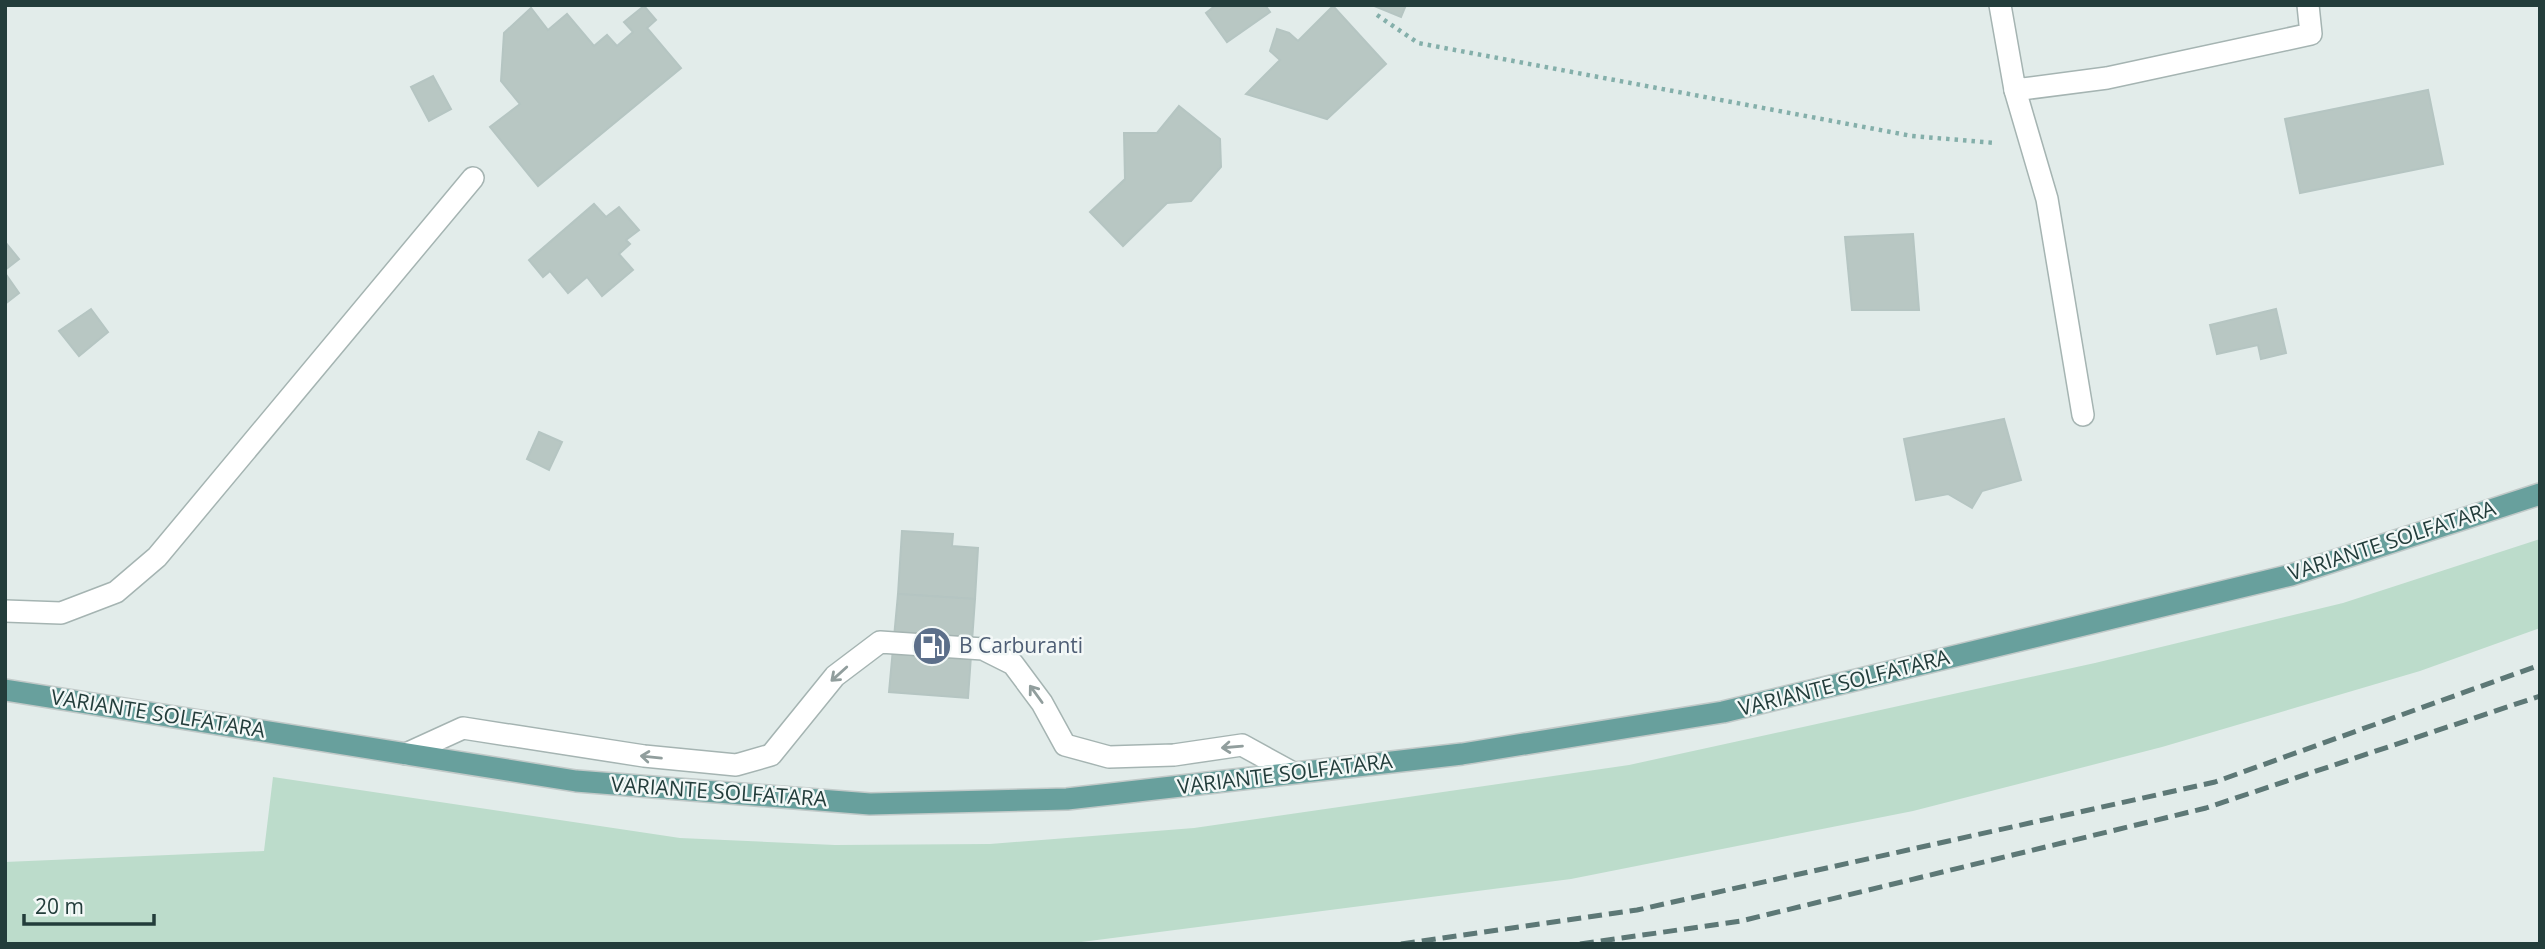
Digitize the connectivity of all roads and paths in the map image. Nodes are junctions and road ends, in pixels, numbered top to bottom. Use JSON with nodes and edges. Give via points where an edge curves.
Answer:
{"nodes":[{"id":1,"x":2000,"y":5,"type":"edge"},
{"id":2,"x":2308,"y":5,"type":"edge"},
{"id":3,"x":1377,"y":15,"type":"dead end"},
{"id":4,"x":2015,"y":90,"type":"junction"},
{"id":5,"x":2032,"y":147,"type":"junction"},
{"id":6,"x":473,"y":178,"type":"dead end"},
{"id":7,"x":2083,"y":415,"type":"dead end"},
{"id":8,"x":2540,"y":494,"type":"edge"},
{"id":9,"x":5,"y":611,"type":"edge"},
{"id":10,"x":5,"y":690,"type":"edge"},
{"id":11,"x":406,"y":754,"type":"junction"},
{"id":12,"x":1293,"y":773,"type":"junction"}],
"edges":[{"from":1,"to":4,"type":"street"},
{"from":2,"to":4,"type":"street","via":[[2311,34],[2107,78]]},
{"from":3,"to":5,"type":"path","via":[[1418,43],[1431,46],[1912,136]]},
{"from":4,"to":5,"type":"street"},
{"from":5,"to":7,"type":"street","via":[[2047,199]]},
{"from":6,"to":9,"type":"street","via":[[157,557],[116,592],[61,613]]},
{"from":8,"to":12,"type":"main road","name":"VARIANTE SOLFATARA","via":[[2291,575],[1723,712],[1462,754]]},
{"from":10,"to":11,"type":"main road","name":"VARIANTE SOLFATARA"},
{"from":11,"to":12,"type":"main road","name":"VARIANTE SOLFATARA","via":[[576,781],[870,804],[1068,799]]},
{"from":12,"to":11,"type":"street","one_way":true,"via":[[1242,745],[1174,755],[1109,757],[1065,745],[1013,664],[983,649],[880,642],[835,676],[771,755],[737,765],[644,756],[463,728]]}]}
